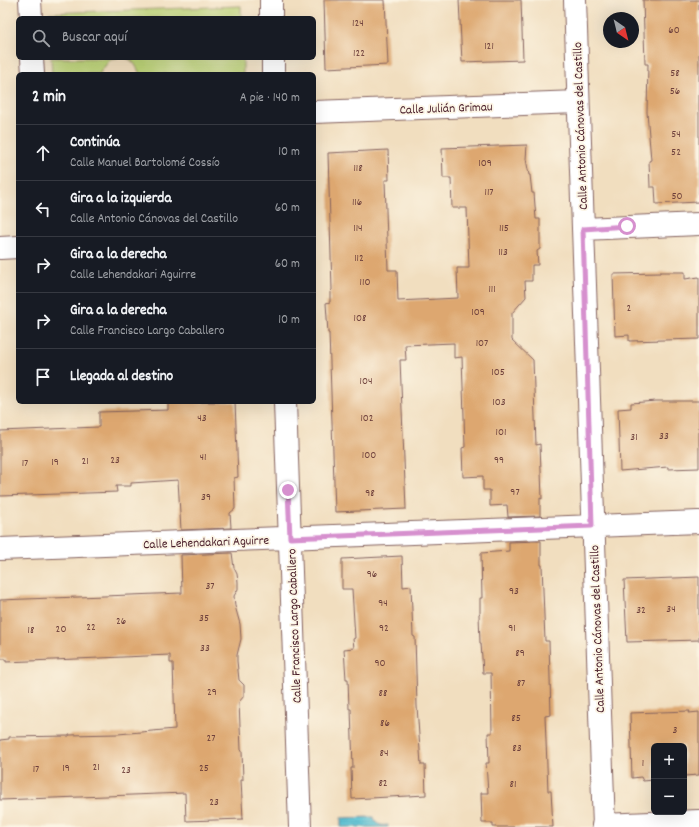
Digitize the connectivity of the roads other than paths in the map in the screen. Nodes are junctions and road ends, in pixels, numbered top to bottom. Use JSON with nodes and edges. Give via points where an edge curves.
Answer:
{"nodes":[{"id":1,"x":30,"y":0,"type":"edge"},
{"id":2,"x":271,"y":0,"type":"edge"},
{"id":3,"x":574,"y":0,"type":"edge"},
{"id":4,"x":31,"y":16,"type":"edge"},
{"id":5,"x":271,"y":16,"type":"edge"},
{"id":6,"x":32,"y":60,"type":"edge"},
{"id":7,"x":273,"y":60,"type":"edge"},
{"id":8,"x":33,"y":72,"type":"edge"},
{"id":9,"x":273,"y":72,"type":"edge"},
{"id":10,"x":578,"y":102,"type":"junction"},
{"id":11,"x":316,"y":112,"type":"edge"},
{"id":12,"x":699,"y":224,"type":"edge"},
{"id":13,"x":583,"y":229,"type":"junction"},
{"id":14,"x":16,"y":247,"type":"edge"},
{"id":15,"x":0,"y":248,"type":"edge"},
{"id":16,"x":285,"y":404,"type":"edge"},
{"id":17,"x":699,"y":522,"type":"edge"},
{"id":18,"x":592,"y":526,"type":"junction"},
{"id":19,"x":290,"y":538,"type":"junction"},
{"id":20,"x":0,"y":550,"type":"edge"},
{"id":21,"x":699,"y":821,"type":"edge"},
{"id":22,"x":604,"y":826,"type":"edge"},
{"id":23,"x":300,"y":827,"type":"edge"}],
"edges":[{"from":1,"to":4,"type":"street"},
{"from":2,"to":5,"type":"street"},
{"from":3,"to":10,"type":"street","name":"Calle Antonio Cánovas del Castillo"},
{"from":6,"to":8,"type":"street"},
{"from":7,"to":9,"type":"street"},
{"from":10,"to":11,"type":"street","name":"Calle Julián Grimau"},
{"from":10,"to":13,"type":"street","name":"Calle Antonio Cánovas del Castillo"},
{"from":12,"to":13,"type":"street"},
{"from":13,"to":18,"type":"street","name":"Calle Antonio Cánovas del Castillo"},
{"from":14,"to":15,"type":"street"},
{"from":16,"to":19,"type":"street","name":"Calle Francisco Largo Caballero"},
{"from":17,"to":18,"type":"street","name":"Calle Lehendakari Aguirre"},
{"from":18,"to":19,"type":"street","name":"Calle Lehendakari Aguirre"},
{"from":18,"to":22,"type":"street","name":"Calle Antonio Cánovas del Castillo"},
{"from":19,"to":20,"type":"street","name":"Calle Lehendakari Aguirre"},
{"from":19,"to":23,"type":"street","name":"Calle Francisco Largo Caballero"},
{"from":21,"to":22,"type":"street"}]}
